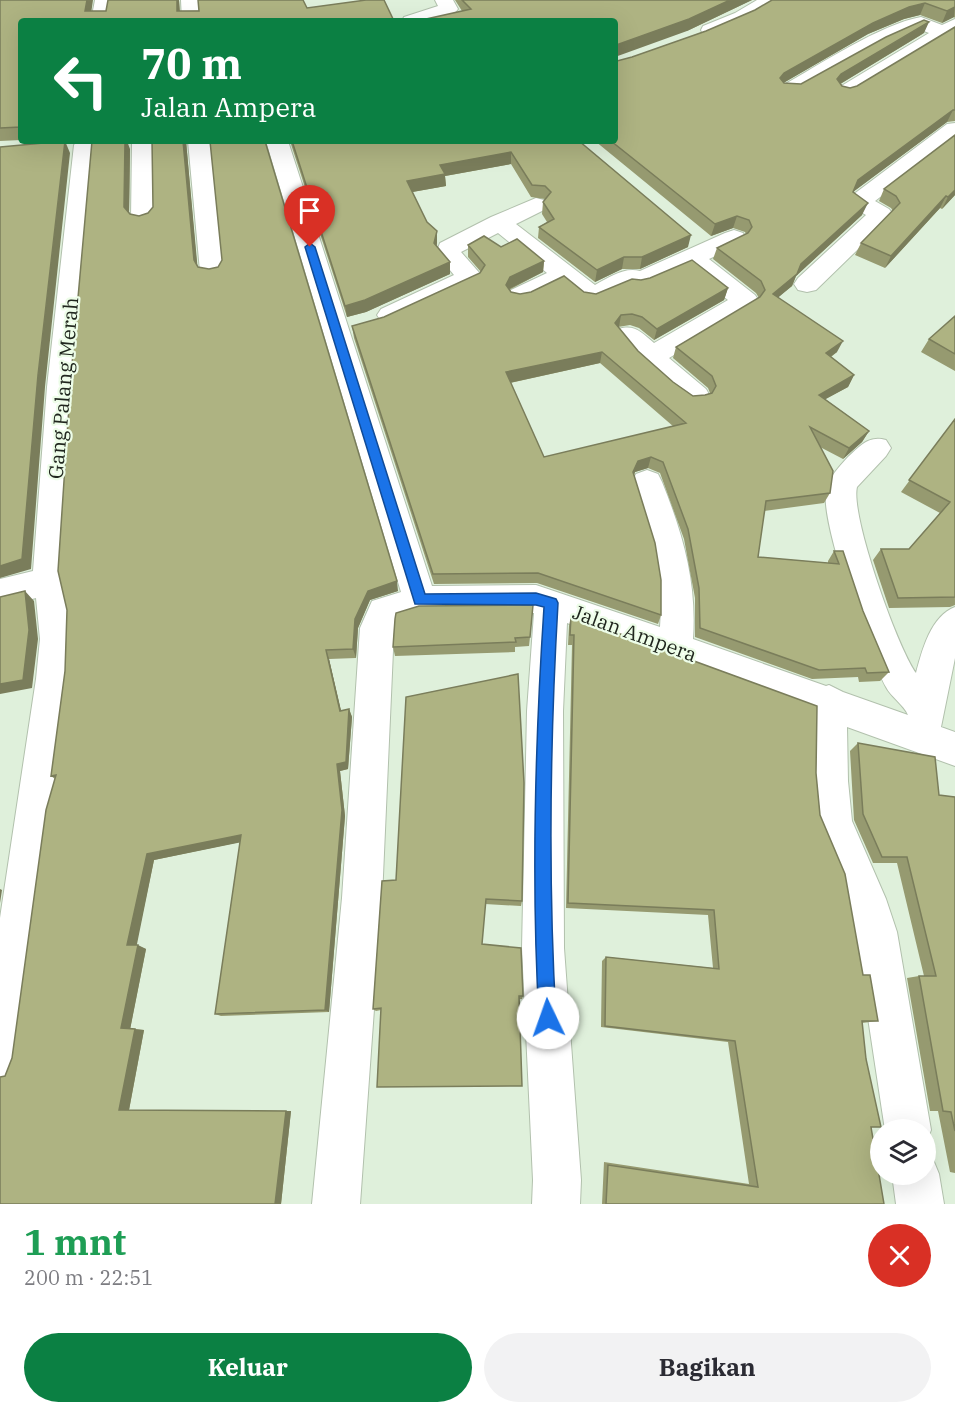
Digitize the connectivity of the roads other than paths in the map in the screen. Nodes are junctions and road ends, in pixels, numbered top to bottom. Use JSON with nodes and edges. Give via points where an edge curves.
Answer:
{"nodes":[{"id":1,"x":104,"y":0,"type":"edge"},
{"id":2,"x":190,"y":0,"type":"edge"},
{"id":3,"x":444,"y":0,"type":"edge"},
{"id":4,"x":770,"y":0,"type":"edge"},
{"id":5,"x":101,"y":18,"type":"edge"},
{"id":6,"x":191,"y":18,"type":"edge"},
{"id":7,"x":420,"y":18,"type":"edge"},
{"id":8,"x":950,"y":29,"type":"edge"},
{"id":9,"x":689,"y":39,"type":"edge"},
{"id":10,"x":789,"y":90,"type":"edge"},
{"id":11,"x":845,"y":93,"type":"edge"},
{"id":12,"x":955,"y":129,"type":"edge"},
{"id":13,"x":82,"y":144,"type":"edge"},
{"id":14,"x":142,"y":144,"type":"edge"},
{"id":15,"x":199,"y":144,"type":"edge"},
{"id":16,"x":278,"y":144,"type":"edge"},
{"id":17,"x":536,"y":205,"type":"dead end"},
{"id":18,"x":143,"y":219,"type":"edge"},
{"id":19,"x":499,"y":222,"type":"junction"},
{"id":20,"x":734,"y":238,"type":"edge"},
{"id":21,"x":696,"y":247,"type":"junction"},
{"id":22,"x":212,"y":271,"type":"edge"},
{"id":23,"x":565,"y":274,"type":"junction"},
{"id":24,"x":470,"y":277,"type":"junction"},
{"id":25,"x":807,"y":284,"type":"dead end"},
{"id":26,"x":491,"y":293,"type":"edge"},
{"id":27,"x":520,"y":296,"type":"edge"},
{"id":28,"x":353,"y":327,"type":"junction"},
{"id":29,"x":628,"y":334,"type":"dead end"},
{"id":30,"x":652,"y":356,"type":"junction"},
{"id":31,"x":696,"y":396,"type":"edge"},
{"id":32,"x":876,"y":448,"type":"dead end"},
{"id":33,"x":647,"y":482,"type":"dead end"},
{"id":34,"x":48,"y":581,"type":"junction"},
{"id":35,"x":0,"y":593,"type":"edge"},
{"id":36,"x":420,"y":600,"type":"junction"},
{"id":37,"x":551,"y":603,"type":"junction"},
{"id":38,"x":955,"y":622,"type":"edge"},
{"id":39,"x":675,"y":647,"type":"junction"},
{"id":40,"x":829,"y":701,"type":"junction"},
{"id":41,"x":924,"y":722,"type":"junction"},
{"id":42,"x":955,"y":749,"type":"edge"},
{"id":43,"x":0,"y":1058,"type":"edge"},
{"id":44,"x":906,"y":1119,"type":"edge"},
{"id":45,"x":917,"y":1185,"type":"edge"},
{"id":46,"x":336,"y":1204,"type":"edge"},
{"id":47,"x":556,"y":1204,"type":"edge"},
{"id":48,"x":920,"y":1204,"type":"edge"}],
"edges":[{"from":1,"to":5,"type":"street"},
{"from":2,"to":6,"type":"street"},
{"from":3,"to":7,"type":"street","via":[[449,9]]},
{"from":4,"to":9,"type":"street","via":[[742,17]]},
{"from":8,"to":10,"type":"street","via":[[915,24]]},
{"from":8,"to":11,"type":"street"},
{"from":12,"to":25,"type":"street","via":[[862,199],[881,214]]},
{"from":13,"to":34,"type":"street","name":"Gang Palang Merah"},
{"from":14,"to":18,"type":"street"},
{"from":15,"to":22,"type":"street"},
{"from":16,"to":28,"type":"street"},
{"from":17,"to":19,"type":"street"},
{"from":19,"to":23,"type":"street"},
{"from":19,"to":24,"type":"street","via":[[447,251]]},
{"from":20,"to":21,"type":"street"},
{"from":21,"to":23,"type":"street","via":[[638,282],[631,278],[592,296]]},
{"from":21,"to":30,"type":"street","via":[[746,301]]},
{"from":23,"to":27,"type":"street"},
{"from":24,"to":26,"type":"street"},
{"from":24,"to":28,"type":"street","via":[[391,315]]},
{"from":28,"to":36,"type":"street"},
{"from":29,"to":30,"type":"street"},
{"from":30,"to":31,"type":"street"},
{"from":32,"to":41,"type":"street","via":[[843,484],[840,500],[856,562],[890,659]]},
{"from":33,"to":39,"type":"street","via":[[675,570]]},
{"from":34,"to":35,"type":"street"},
{"from":34,"to":43,"type":"street","name":"Gang Palang Merah","via":[[55,600],[57,640]]},
{"from":36,"to":37,"type":"street","name":"Jalan Ampera","via":[[536,599]]},
{"from":36,"to":46,"type":"street","name":"Jalan Ampera","via":[[384,611],[377,628],[362,898]]},
{"from":37,"to":39,"type":"street","name":"Jalan Ampera"},
{"from":37,"to":47,"type":"street","via":[[545,711],[543,948]]},
{"from":38,"to":41,"type":"street","via":[[946,634]]},
{"from":39,"to":40,"type":"street","name":"Jalan Ampera"},
{"from":40,"to":41,"type":"street","name":"Jalan Ampera"},
{"from":40,"to":44,"type":"street","via":[[833,822],[876,932]]},
{"from":41,"to":42,"type":"street","name":"Jalan Ampera"},
{"from":45,"to":48,"type":"street"}]}
